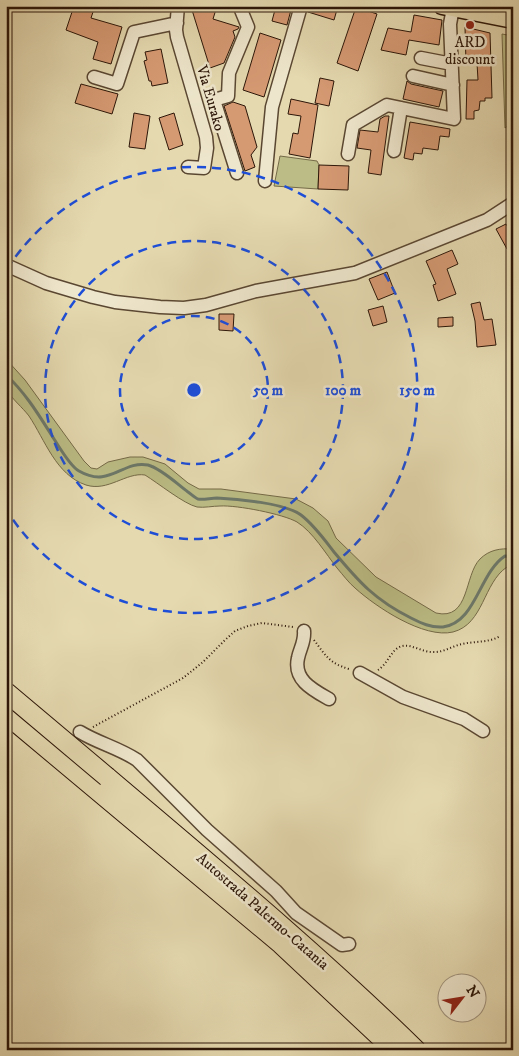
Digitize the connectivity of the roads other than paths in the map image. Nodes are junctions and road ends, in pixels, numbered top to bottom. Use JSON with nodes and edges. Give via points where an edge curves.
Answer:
{"nodes":[{"id":1,"x":178,"y":6,"type":"edge"},
{"id":2,"x":242,"y":6,"type":"edge"},
{"id":3,"x":301,"y":6,"type":"edge"},
{"id":4,"x":447,"y":7,"type":"edge"},
{"id":5,"x":513,"y":20,"type":"edge"},
{"id":6,"x":177,"y":23,"type":"junction"},
{"id":7,"x":421,"y":58,"type":"dead end"},
{"id":8,"x":452,"y":64,"type":"junction"},
{"id":9,"x":413,"y":76,"type":"dead end"},
{"id":10,"x":94,"y":77,"type":"dead end"},
{"id":11,"x":453,"y":85,"type":"junction"},
{"id":12,"x":401,"y":108,"type":"junction"},
{"id":13,"x":394,"y":151,"type":"dead end"},
{"id":14,"x":348,"y":154,"type":"dead end"},
{"id":15,"x":188,"y":167,"type":"dead end"},
{"id":16,"x":237,"y":173,"type":"dead end"},
{"id":17,"x":265,"y":181,"type":"dead end"},
{"id":18,"x":513,"y":203,"type":"edge"},
{"id":19,"x":6,"y":265,"type":"edge"},
{"id":20,"x":304,"y":631,"type":"road end"},
{"id":21,"x":360,"y":673,"type":"road end"},
{"id":22,"x":6,"y":692,"type":"edge"},
{"id":23,"x":329,"y":700,"type":"dead end"},
{"id":24,"x":6,"y":714,"type":"edge"},
{"id":25,"x":483,"y":731,"type":"dead end"},
{"id":26,"x":80,"y":732,"type":"road end"},
{"id":27,"x":100,"y":783,"type":"junction"},
{"id":28,"x":349,"y":944,"type":"dead end"},
{"id":29,"x":394,"y":1050,"type":"edge"},
{"id":30,"x":416,"y":1050,"type":"edge"}],
"edges":[{"from":1,"to":6,"type":"street","name":"Via Eurako"},
{"from":2,"to":16,"type":"street","via":[[248,27],[229,73],[228,96],[214,100]]},
{"from":3,"to":17,"type":"street","via":[[272,106]]},
{"from":4,"to":5,"type":"main road"},
{"from":4,"to":8,"type":"street"},
{"from":6,"to":10,"type":"street","via":[[134,32],[117,84]]},
{"from":6,"to":15,"type":"street","name":"Via Eurako","via":[[177,37],[207,142],[204,168]]},
{"from":7,"to":8,"type":"street"},
{"from":8,"to":11,"type":"street"},
{"from":9,"to":11,"type":"street"},
{"from":11,"to":12,"type":"street","via":[[454,119]]},
{"from":12,"to":13,"type":"street"},
{"from":12,"to":14,"type":"street","via":[[387,105],[353,126]]},
{"from":18,"to":19,"type":"street","via":[[487,220],[355,273],[184,308],[93,297],[46,283]]},
{"from":20,"to":23,"type":"street","via":[[298,676]]},
{"from":21,"to":25,"type":"street","via":[[403,697],[464,719]]},
{"from":22,"to":27,"type":"highway","bridge":true},
{"from":24,"to":27,"type":"highway"},
{"from":26,"to":28,"type":"street","via":[[137,760],[296,913],[342,945]]},
{"from":27,"to":29,"type":"highway","name":"Autostrada Palermo-Catania","via":[[282,944]]},
{"from":27,"to":30,"type":"highway","name":"Autostrada Palermo-Catania","via":[[292,934]]}]}
